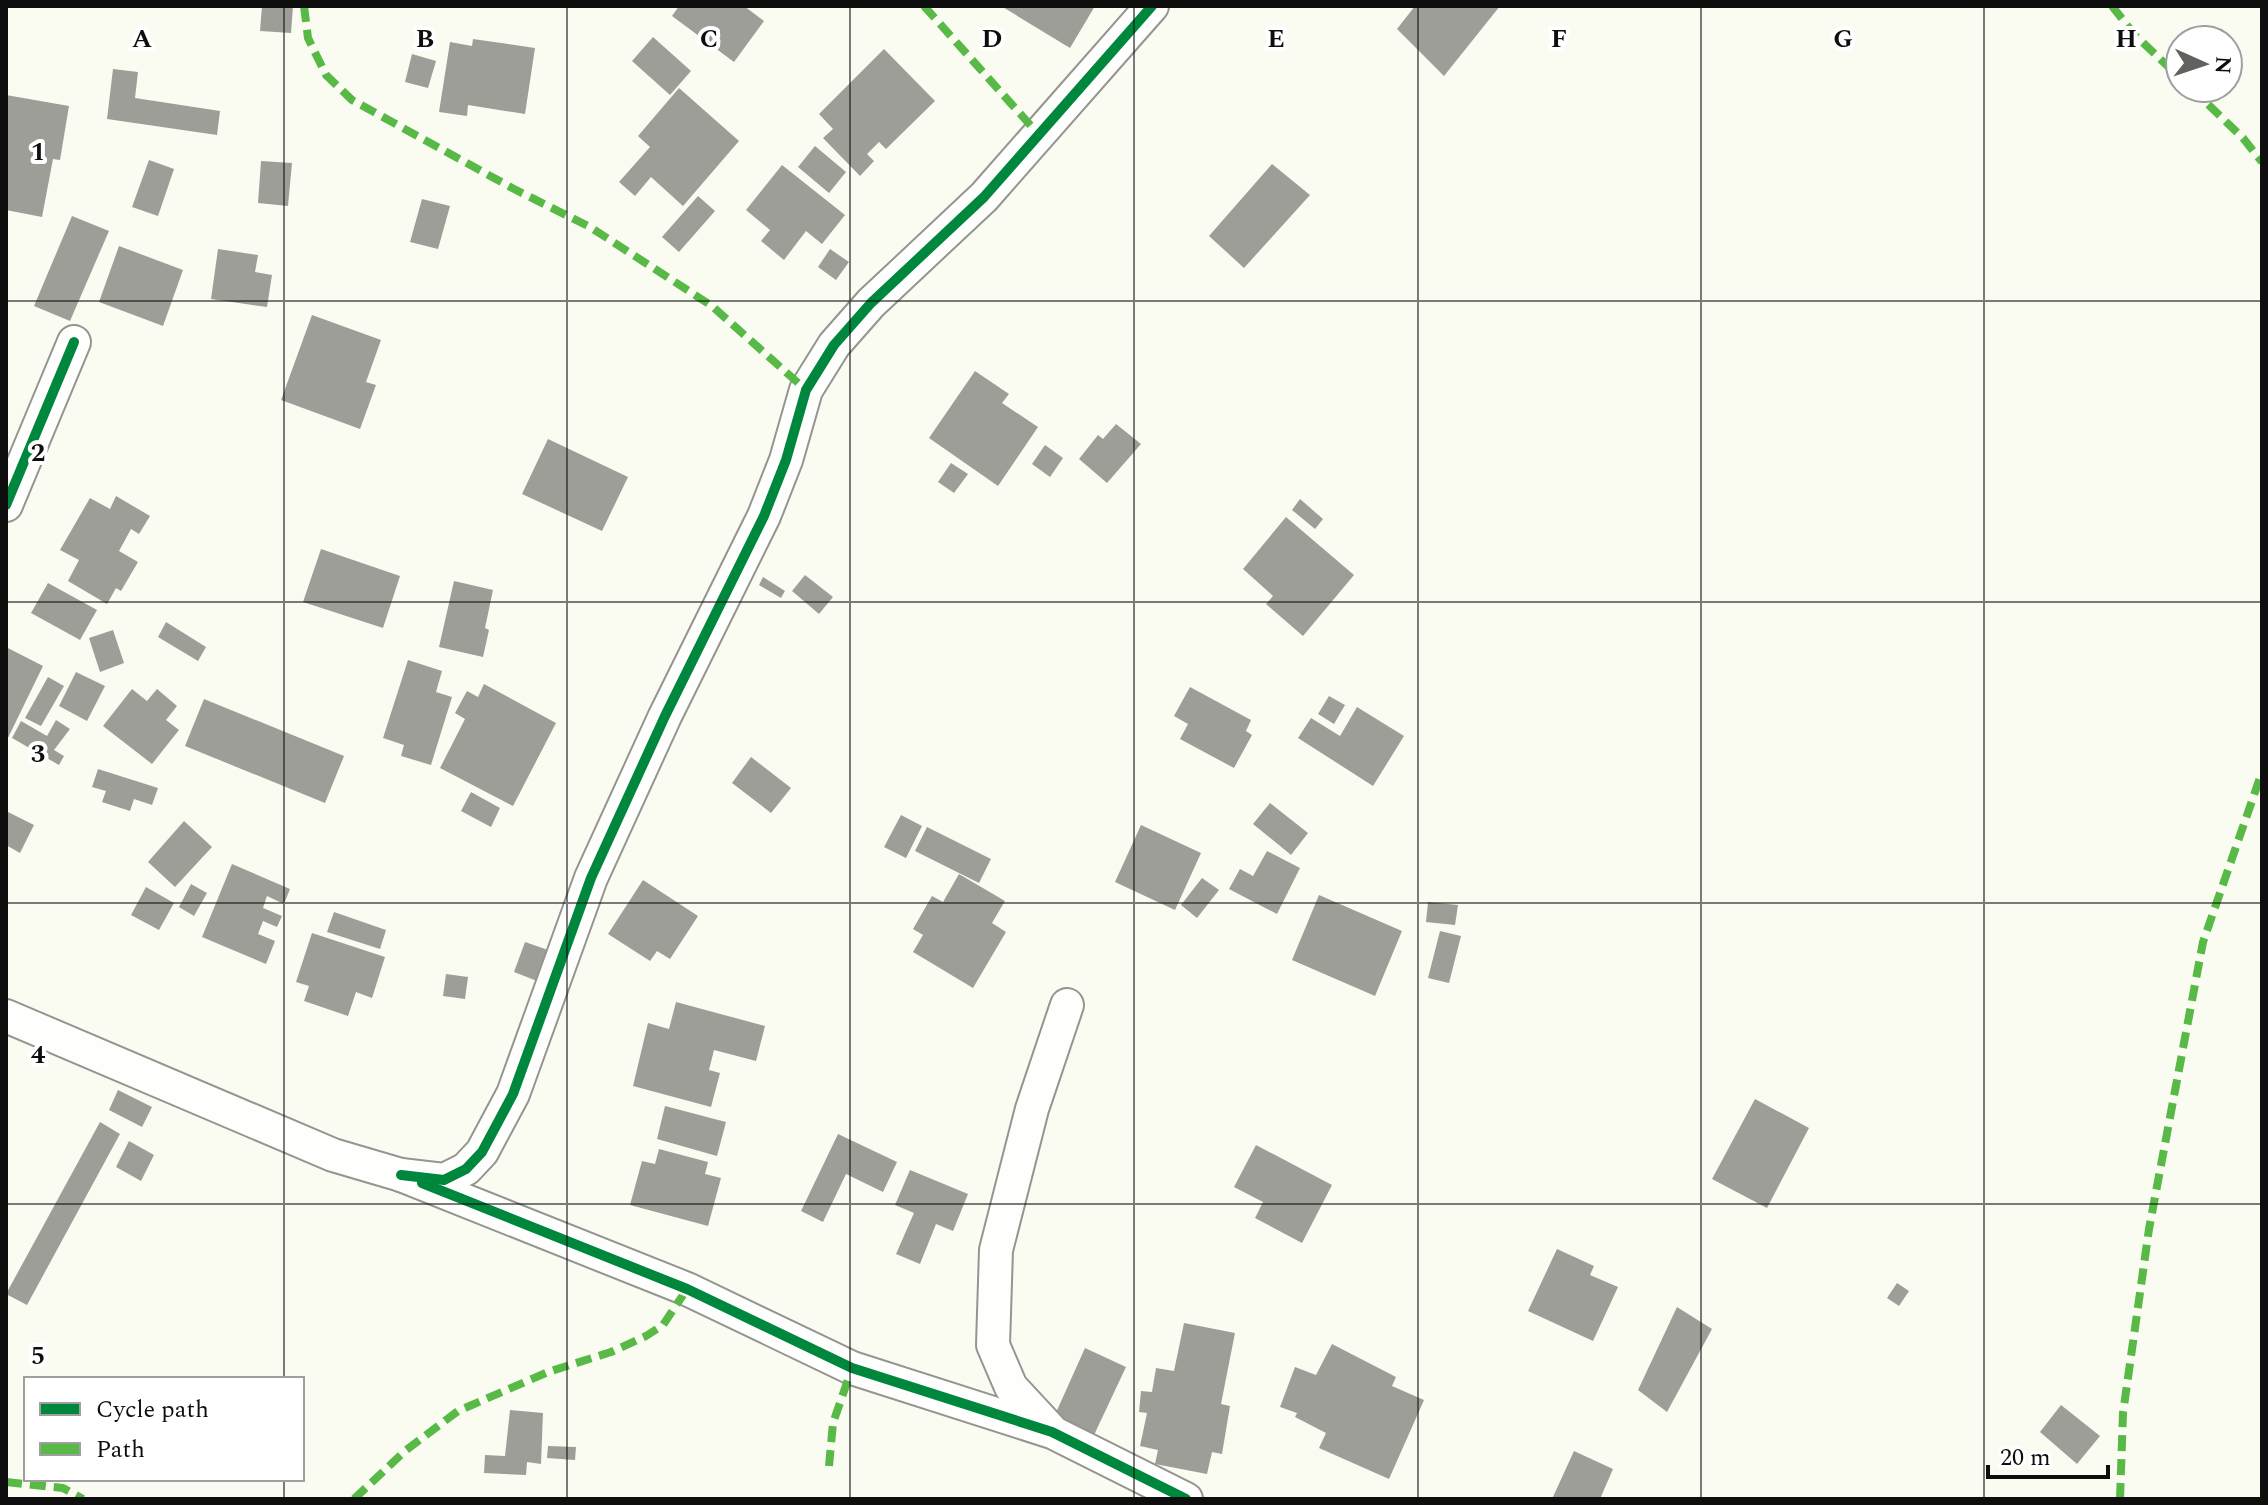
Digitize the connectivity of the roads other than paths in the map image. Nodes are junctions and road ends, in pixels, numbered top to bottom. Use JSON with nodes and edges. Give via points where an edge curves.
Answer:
{"nodes":[{"id":1,"x":1152,"y":6,"type":"edge"},
{"id":2,"x":74,"y":342,"type":"dead end"},
{"id":3,"x":6,"y":505,"type":"edge"},
{"id":4,"x":1067,"y":1005,"type":"dead end"},
{"id":5,"x":6,"y":1016,"type":"edge"},
{"id":6,"x":401,"y":1175,"type":"junction"},
{"id":7,"x":1052,"y":1432,"type":"junction"},
{"id":8,"x":1186,"y":1499,"type":"edge"}],
"edges":[{"from":1,"to":6,"type":"street","via":[[984,197],[834,345],[806,390],[764,516],[591,878],[507,1106],[482,1152],[466,1169],[444,1180]]},
{"from":2,"to":3,"type":"street"},
{"from":4,"to":7,"type":"street","via":[[1032,1109],[996,1250],[993,1345],[1011,1387]]},
{"from":5,"to":6,"type":"street","via":[[320,1150]]},
{"from":6,"to":7,"type":"street","via":[[687,1289],[852,1368]]},
{"from":7,"to":8,"type":"street"}]}
